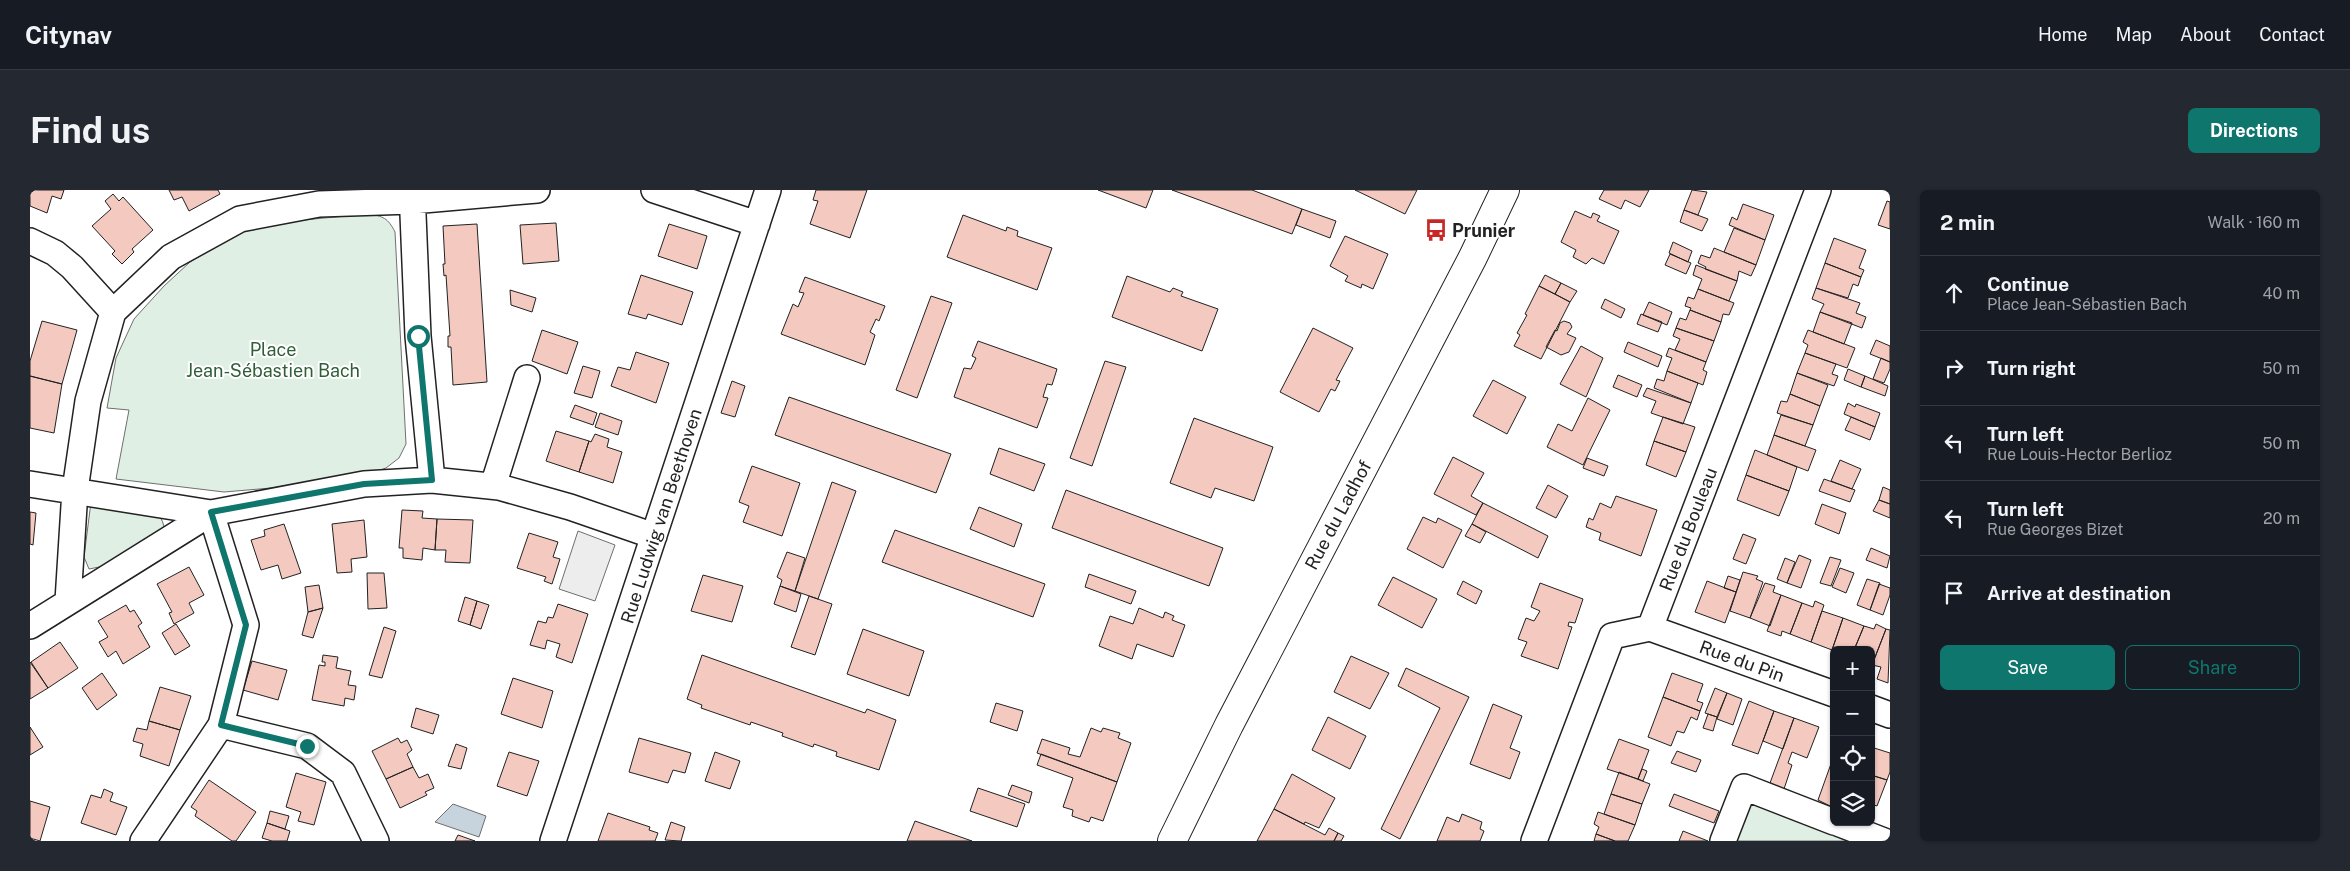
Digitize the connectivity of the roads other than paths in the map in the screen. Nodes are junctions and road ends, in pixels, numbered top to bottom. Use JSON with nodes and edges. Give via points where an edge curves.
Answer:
{"nodes":[{"id":1,"x":537,"y":190,"type":"edge"},
{"id":2,"x":654,"y":190,"type":"edge"},
{"id":3,"x":768,"y":190,"type":"edge"},
{"id":4,"x":1505,"y":190,"type":"edge"},
{"id":5,"x":1818,"y":190,"type":"edge"},
{"id":6,"x":412,"y":196,"type":"edge"},
{"id":7,"x":757,"y":224,"type":"junction"},
{"id":8,"x":30,"y":241,"type":"edge"},
{"id":9,"x":113,"y":312,"type":"junction"},
{"id":10,"x":527,"y":378,"type":"dead end"},
{"id":11,"x":432,"y":480,"type":"junction"},
{"id":12,"x":30,"y":484,"type":"edge"},
{"id":13,"x":493,"y":486,"type":"junction"},
{"id":14,"x":75,"y":490,"type":"junction"},
{"id":15,"x":211,"y":512,"type":"junction"},
{"id":16,"x":654,"y":536,"type":"junction"},
{"id":17,"x":68,"y":600,"type":"junction"},
{"id":18,"x":30,"y":626,"type":"edge"},
{"id":19,"x":1650,"y":628,"type":"junction"},
{"id":20,"x":1830,"y":693,"type":"edge"},
{"id":21,"x":1875,"y":709,"type":"edge"},
{"id":22,"x":1890,"y":715,"type":"edge"},
{"id":23,"x":221,"y":725,"type":"junction"},
{"id":24,"x":1830,"y":820,"type":"edge"},
{"id":25,"x":1845,"y":826,"type":"edge"},
{"id":26,"x":143,"y":841,"type":"edge"},
{"id":27,"x":376,"y":841,"type":"edge"},
{"id":28,"x":553,"y":841,"type":"edge"},
{"id":29,"x":1172,"y":841,"type":"edge"},
{"id":30,"x":1534,"y":841,"type":"edge"},
{"id":31,"x":1724,"y":841,"type":"edge"},
{"id":32,"x":1884,"y":841,"type":"edge"}],
"edges":[{"from":1,"to":6,"type":"street"},
{"from":2,"to":7,"type":"street"},
{"from":3,"to":7,"type":"street","name":"Rue Ludwig van Beethoven"},
{"from":4,"to":29,"type":"main road","name":"Rue du Ladhof"},
{"from":5,"to":19,"type":"street","name":"Rue du Bouleau"},
{"from":6,"to":9,"type":"street","via":[[319,204],[240,219],[171,257]]},
{"from":6,"to":11,"type":"street","via":[[418,336]]},
{"from":7,"to":16,"type":"street","name":"Rue Ludwig van Beethoven"},
{"from":8,"to":9,"type":"street","via":[[55,253],[72,267]]},
{"from":9,"to":14,"type":"street","via":[[88,401]]},
{"from":10,"to":13,"type":"street"},
{"from":11,"to":13,"type":"street"},
{"from":11,"to":15,"type":"street","via":[[364,484]]},
{"from":12,"to":14,"type":"street"},
{"from":13,"to":16,"type":"street","via":[[570,506]]},
{"from":14,"to":15,"type":"street"},
{"from":14,"to":17,"type":"street"},
{"from":15,"to":17,"type":"street"},
{"from":15,"to":23,"type":"street","via":[[246,625]]},
{"from":16,"to":28,"type":"street","name":"Rue Ludwig van Beethoven"},
{"from":17,"to":18,"type":"street"},
{"from":19,"to":20,"type":"street","name":"Rue du Pin"},
{"from":19,"to":30,"type":"street","via":[[1612,636]]},
{"from":21,"to":22,"type":"street"},
{"from":23,"to":26,"type":"street"},
{"from":23,"to":27,"type":"street","via":[[307,746],[343,773]]},
{"from":24,"to":31,"type":"street","via":[[1744,787]]},
{"from":25,"to":32,"type":"street"}]}
